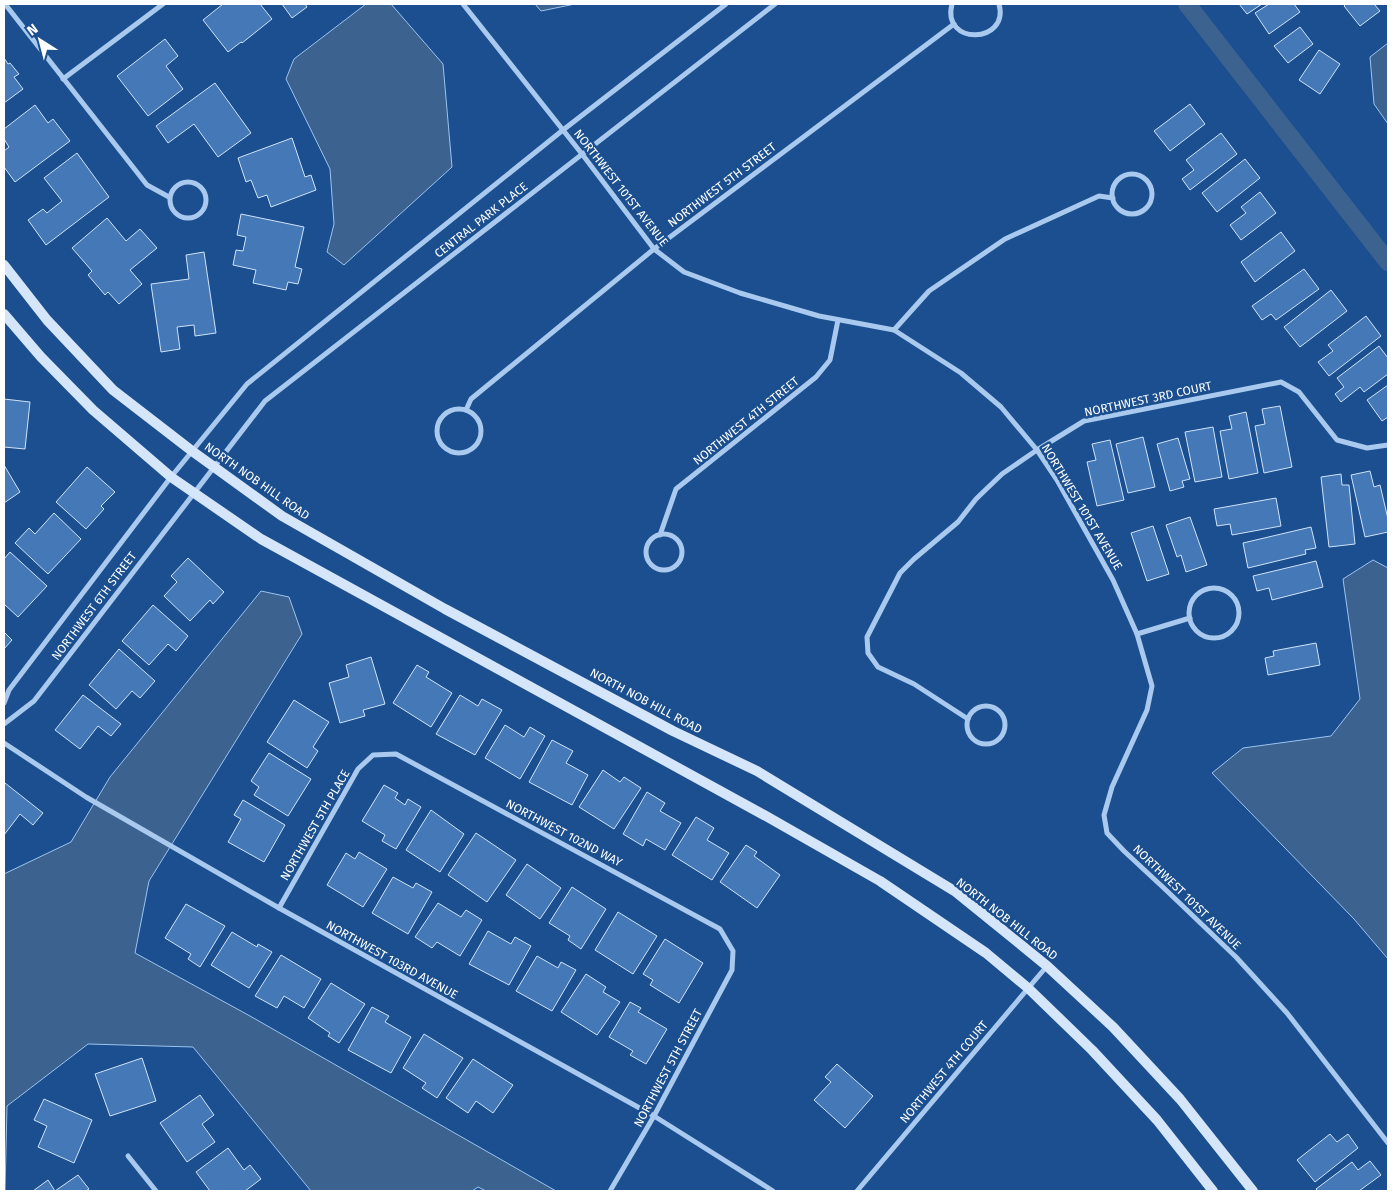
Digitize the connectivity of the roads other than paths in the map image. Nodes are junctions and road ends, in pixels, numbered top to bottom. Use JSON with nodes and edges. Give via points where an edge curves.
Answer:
{"nodes":[{"id":1,"x":5,"y":4,"type":"edge"},
{"id":2,"x":163,"y":4,"type":"edge"},
{"id":3,"x":463,"y":4,"type":"edge"},
{"id":4,"x":726,"y":4,"type":"edge"},
{"id":5,"x":775,"y":4,"type":"edge"},
{"id":6,"x":952,"y":4,"type":"edge"},
{"id":7,"x":999,"y":4,"type":"edge"},
{"id":8,"x":954,"y":24,"type":"junction"},
{"id":9,"x":63,"y":79,"type":"junction"},
{"id":10,"x":563,"y":130,"type":"junction"},
{"id":11,"x":582,"y":154,"type":"junction"},
{"id":12,"x":169,"y":198,"type":"junction"},
{"id":13,"x":1113,"y":198,"type":"junction"},
{"id":14,"x":654,"y":249,"type":"junction"},
{"id":15,"x":4,"y":264,"type":"edge"},
{"id":16,"x":4,"y":314,"type":"edge"},
{"id":17,"x":838,"y":320,"type":"junction"},
{"id":18,"x":894,"y":330,"type":"junction"},
{"id":19,"x":466,"y":410,"type":"junction"},
{"id":20,"x":1388,"y":445,"type":"edge"},
{"id":21,"x":1038,"y":450,"type":"junction"},
{"id":22,"x":192,"y":451,"type":"junction"},
{"id":23,"x":214,"y":467,"type":"junction"},
{"id":24,"x":171,"y":477,"type":"junction"},
{"id":25,"x":193,"y":494,"type":"junction"},
{"id":26,"x":660,"y":535,"type":"junction"},
{"id":27,"x":1190,"y":618,"type":"junction"},
{"id":28,"x":1136,"y":634,"type":"junction"},
{"id":29,"x":4,"y":703,"type":"edge"},
{"id":30,"x":968,"y":719,"type":"junction"},
{"id":31,"x":4,"y":724,"type":"edge"},
{"id":32,"x":4,"y":743,"type":"edge"},
{"id":33,"x":373,"y":755,"type":"joint"},
{"id":34,"x":279,"y":908,"type":"junction"},
{"id":35,"x":733,"y":951,"type":"joint"},
{"id":36,"x":1047,"y":966,"type":"junction"},
{"id":37,"x":1028,"y":988,"type":"junction"},
{"id":38,"x":654,"y":1116,"type":"junction"},
{"id":39,"x":1388,"y":1143,"type":"edge"},
{"id":40,"x":128,"y":1156,"type":"dead end"},
{"id":41,"x":156,"y":1191,"type":"edge"},
{"id":42,"x":610,"y":1191,"type":"edge"},
{"id":43,"x":773,"y":1191,"type":"edge"},
{"id":44,"x":857,"y":1191,"type":"edge"},
{"id":45,"x":1213,"y":1191,"type":"edge"},
{"id":46,"x":1253,"y":1191,"type":"edge"}],
"edges":[{"from":1,"to":9,"type":"street"},
{"from":2,"to":9,"type":"street"},
{"from":3,"to":10,"type":"street","name":"NORTHWEST 101ST AVENUE"},
{"from":4,"to":10,"type":"street","name":"CENTRAL PARK PLACE"},
{"from":5,"to":11,"type":"street","name":"CENTRAL PARK PLACE"},
{"from":6,"to":8,"type":"street"},
{"from":7,"to":8,"type":"street","via":[[997,24],[984,34],[967,34]]},
{"from":8,"to":14,"type":"street","name":"NORTHWEST 5TH STREET"},
{"from":9,"to":12,"type":"street","via":[[146,185]]},
{"from":10,"to":11,"type":"street","name":"NORTHWEST 101ST AVENUE"},
{"from":10,"to":22,"type":"street","name":"CENTRAL PARK PLACE","via":[[248,384]]},
{"from":11,"to":14,"type":"street","name":"NORTHWEST 101ST AVENUE"},
{"from":11,"to":23,"type":"street","name":"CENTRAL PARK PLACE","via":[[265,401]]},
{"from":12,"to":12,"type":"street","via":[[173,211],[185,218],[199,215],[206,202],[203,188],[190,182],[176,185]]},
{"from":13,"to":13,"type":"street","via":[[1120,210],[1133,214],[1150,203],[1152,189],[1140,175],[1128,174],[1114,186]]},
{"from":13,"to":18,"type":"street","via":[[1099,196],[1005,239],[929,291]]},
{"from":14,"to":17,"type":"street","name":"NORTHWEST 101ST AVENUE","via":[[684,272],[740,293]]},
{"from":14,"to":19,"type":"street","name":"NORTHWEST 5TH STREET","via":[[471,399]]},
{"from":15,"to":22,"type":"main road","name":"NORTH NOB HILL ROAD","via":[[47,320],[113,390]]},
{"from":16,"to":24,"type":"main road","via":[[93,410]]},
{"from":17,"to":18,"type":"street","name":"NORTHWEST 101ST AVENUE"},
{"from":17,"to":26,"type":"street","name":"NORTHWEST 4TH STREET","via":[[830,360],[816,377],[676,489]]},
{"from":18,"to":21,"type":"street","name":"NORTHWEST 101ST AVENUE","via":[[961,373],[1001,407]]},
{"from":19,"to":19,"type":"street","via":[[452,410],[438,424],[441,444],[452,452],[467,452],[478,442],[478,420]]},
{"from":20,"to":21,"type":"street","name":"NORTHWEST 3RD COURT","via":[[1367,448],[1337,440],[1299,392],[1281,382],[1084,421]]},
{"from":21,"to":28,"type":"street","name":"NORTHWEST 101ST AVENUE","via":[[1114,580]]},
{"from":21,"to":30,"type":"street","name":"NORTHWEST 3RD COURT","via":[[1002,474],[958,522],[900,573],[867,638],[868,653],[878,667],[914,684]]},
{"from":22,"to":23,"type":"main road","name":"NORTH NOB HILL ROAD"},
{"from":22,"to":24,"type":"street","name":"CENTRAL PARK PLACE"},
{"from":23,"to":25,"type":"street","name":"CENTRAL PARK PLACE"},
{"from":23,"to":36,"type":"main road","name":"NORTH NOB HILL ROAD","via":[[282,516],[445,609],[673,731],[757,771],[956,892]]},
{"from":24,"to":25,"type":"main road"},
{"from":24,"to":29,"type":"street","name":"NORTHWEST 6TH STREET","via":[[9,690]]},
{"from":25,"to":31,"type":"street","name":"NORTHWEST 6TH STREET","via":[[34,701]]},
{"from":25,"to":37,"type":"main road","via":[[260,540],[880,881],[986,953]]},
{"from":26,"to":26,"type":"street","name":"NORTHWEST 4TH STREET","via":[[650,541],[646,553],[651,564],[662,570],[678,564],[682,548],[676,538]]},
{"from":27,"to":27,"type":"street","via":[[1192,625],[1204,636],[1219,637],[1233,630],[1239,608],[1230,593],[1214,587],[1205,589],[1192,601]]},
{"from":27,"to":28,"type":"street"},
{"from":28,"to":39,"type":"street","name":"NORTHWEST 101ST AVENUE","via":[[1152,686],[1147,710],[1112,788],[1104,815],[1107,833],[1236,957],[1287,1013]]},
{"from":30,"to":30,"type":"street","via":[[968,732],[983,744],[996,741],[1004,730],[1001,714],[991,707],[979,707]]},
{"from":32,"to":34,"type":"street","name":"NORTHWEST 103RD AVENUE","via":[[86,797]]},
{"from":33,"to":34,"type":"street","name":"NORTHWEST 5TH PLACE","via":[[358,769]]},
{"from":33,"to":35,"type":"street","name":"NORTHWEST 102ND WAY","via":[[396,754],[720,929]]},
{"from":34,"to":38,"type":"street","name":"NORTHWEST 103RD AVENUE"},
{"from":35,"to":38,"type":"street","name":"NORTHWEST 5TH STREET","via":[[732,970]]},
{"from":36,"to":37,"type":"street","name":"NORTHWEST 4TH COURT"},
{"from":36,"to":46,"type":"main road","name":"NORTH NOB HILL ROAD","via":[[1113,1027],[1180,1099]]},
{"from":37,"to":44,"type":"street","name":"NORTHWEST 4TH COURT"},
{"from":37,"to":45,"type":"main road","via":[[1157,1120]]},
{"from":38,"to":42,"type":"street","name":"NORTHWEST 5TH STREET"},
{"from":38,"to":43,"type":"street","name":"NORTHWEST 103RD AVENUE"},
{"from":40,"to":41,"type":"street"}]}
